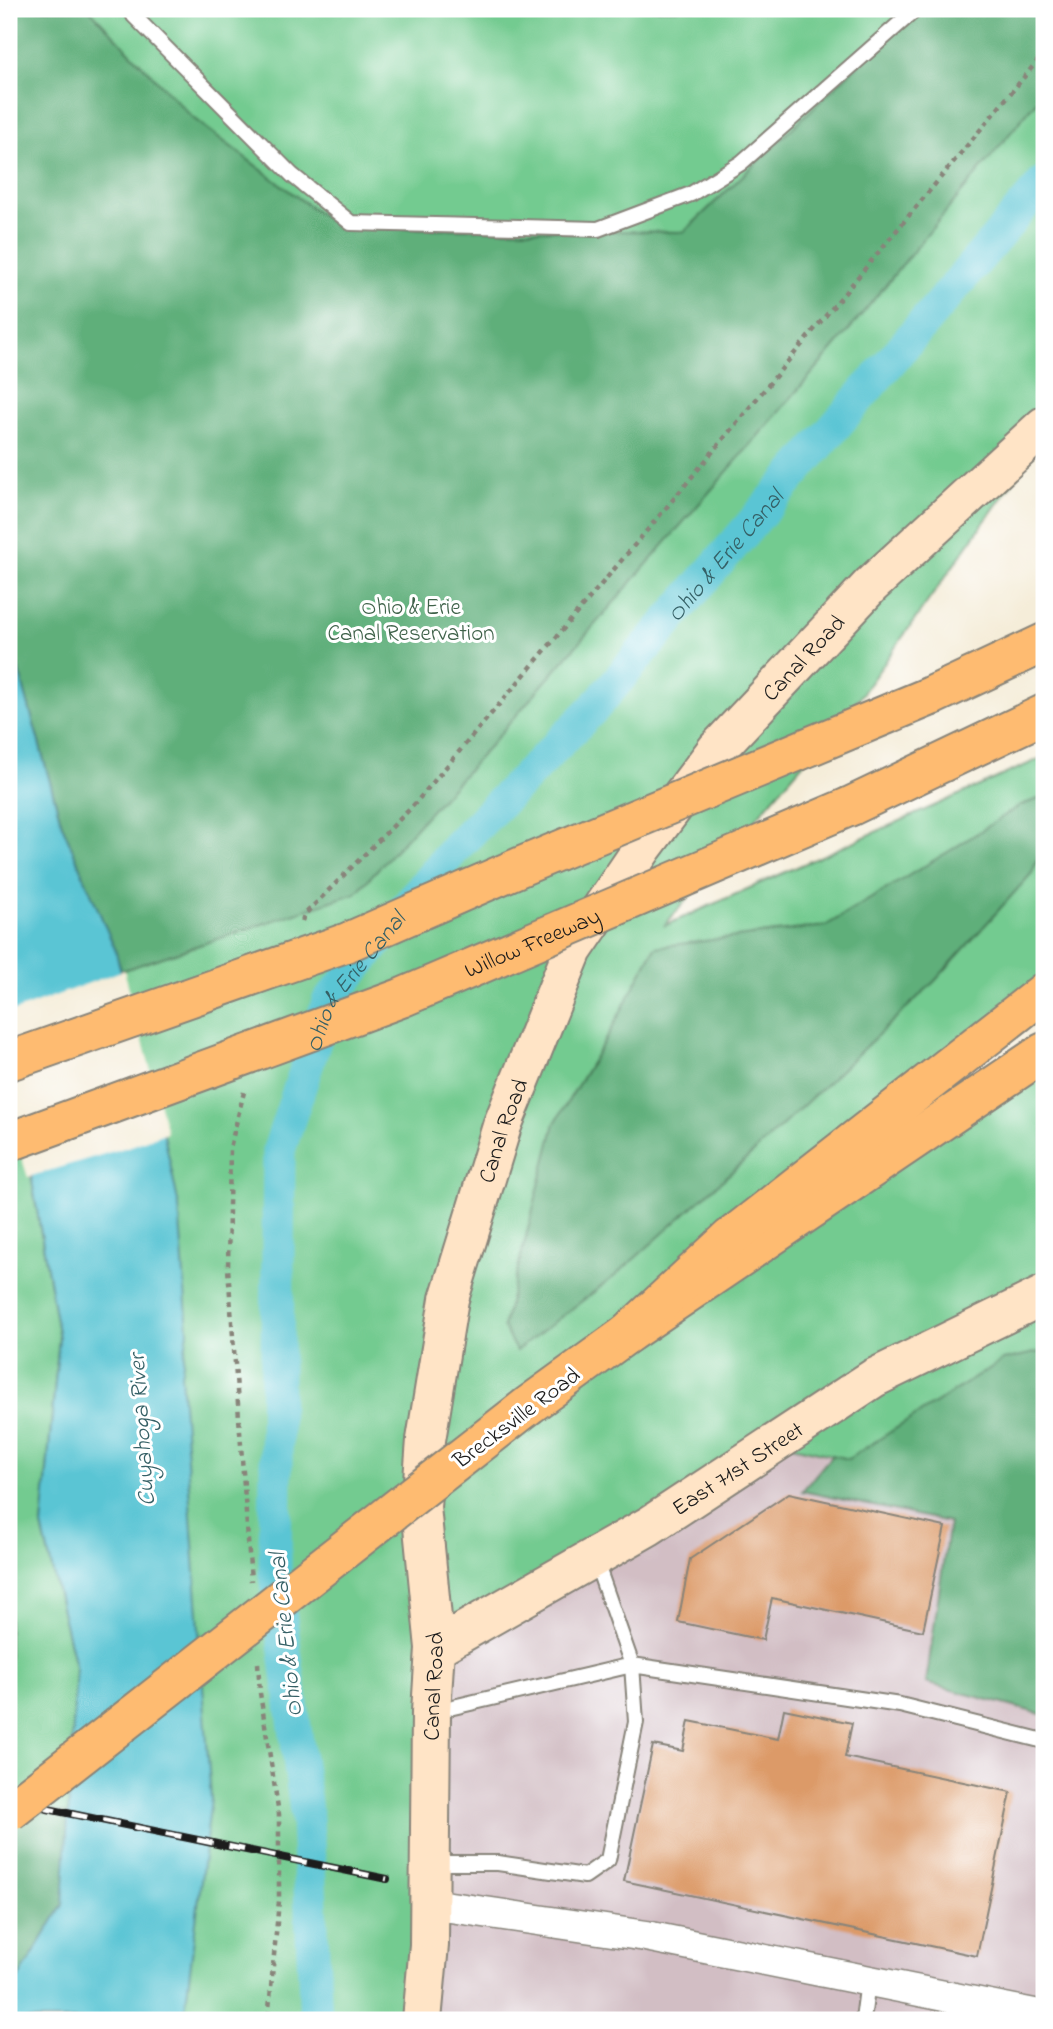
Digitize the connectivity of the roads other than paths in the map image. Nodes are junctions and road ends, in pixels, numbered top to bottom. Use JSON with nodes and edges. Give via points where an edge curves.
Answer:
{"nodes":[{"id":1,"x":131,"y":9,"type":"edge"},
{"id":2,"x":916,"y":9,"type":"edge"},
{"id":3,"x":1044,"y":426,"type":"edge"},
{"id":4,"x":1044,"y":643,"type":"edge"},
{"id":5,"x":1044,"y":714,"type":"edge"},
{"id":6,"x":1044,"y":992,"type":"edge"},
{"id":7,"x":1044,"y":1052,"type":"edge"},
{"id":8,"x":9,"y":1061,"type":"edge"},
{"id":9,"x":9,"y":1142,"type":"edge"},
{"id":10,"x":1044,"y":1295,"type":"edge"},
{"id":11,"x":627,"y":1334,"type":"junction"},
{"id":12,"x":595,"y":1558,"type":"junction"},
{"id":13,"x":435,"y":1648,"type":"junction"},
{"id":14,"x":632,"y":1665,"type":"junction"},
{"id":15,"x":431,"y":1713,"type":"junction"},
{"id":16,"x":1044,"y":1741,"type":"edge"},
{"id":17,"x":9,"y":1812,"type":"edge"},
{"id":18,"x":430,"y":1863,"type":"junction"},
{"id":19,"x":430,"y":1904,"type":"junction"},
{"id":20,"x":868,"y":1981,"type":"junction"},
{"id":21,"x":1044,"y":2016,"type":"edge"},
{"id":22,"x":422,"y":2020,"type":"edge"},
{"id":23,"x":863,"y":2020,"type":"edge"}],
"edges":[{"from":1,"to":2,"type":"lane","via":[[292,175],[351,223],[598,229],[691,194],[741,163]]},
{"from":3,"to":13,"type":"street","name":"Canal Road","via":[[871,586],[718,749],[573,950],[502,1126],[449,1299],[426,1440],[421,1507]]},
{"from":4,"to":8,"type":"main road","bridge":true,"via":[[931,696],[348,942]]},
{"from":5,"to":9,"type":"main road","name":"Willow Freeway","bridge":true,"via":[[851,806],[401,998]]},
{"from":6,"to":11,"type":"main road","via":[[730,1238]]},
{"from":7,"to":11,"type":"main road","name":"Brecksville Road"},
{"from":10,"to":12,"type":"street","name":"East 71st Street","via":[[874,1378]]},
{"from":11,"to":17,"type":"main road","name":"Brecksville Road","bridge":true,"via":[[529,1405]]},
{"from":12,"to":13,"type":"street","name":"East 71st Street"},
{"from":12,"to":14,"type":"lane"},
{"from":13,"to":15,"type":"street","name":"Canal Road"},
{"from":14,"to":15,"type":"lane"},
{"from":14,"to":16,"type":"lane","via":[[900,1705]]},
{"from":14,"to":18,"type":"lane","via":[[636,1721],[608,1860],[585,1876],[498,1863]]},
{"from":15,"to":18,"type":"street","name":"Canal Road"},
{"from":18,"to":19,"type":"street","name":"Canal Road"},
{"from":19,"to":20,"type":"street","via":[[646,1936]]},
{"from":19,"to":22,"type":"street","name":"Canal Road"},
{"from":20,"to":21,"type":"street"},
{"from":20,"to":23,"type":"lane"}]}
